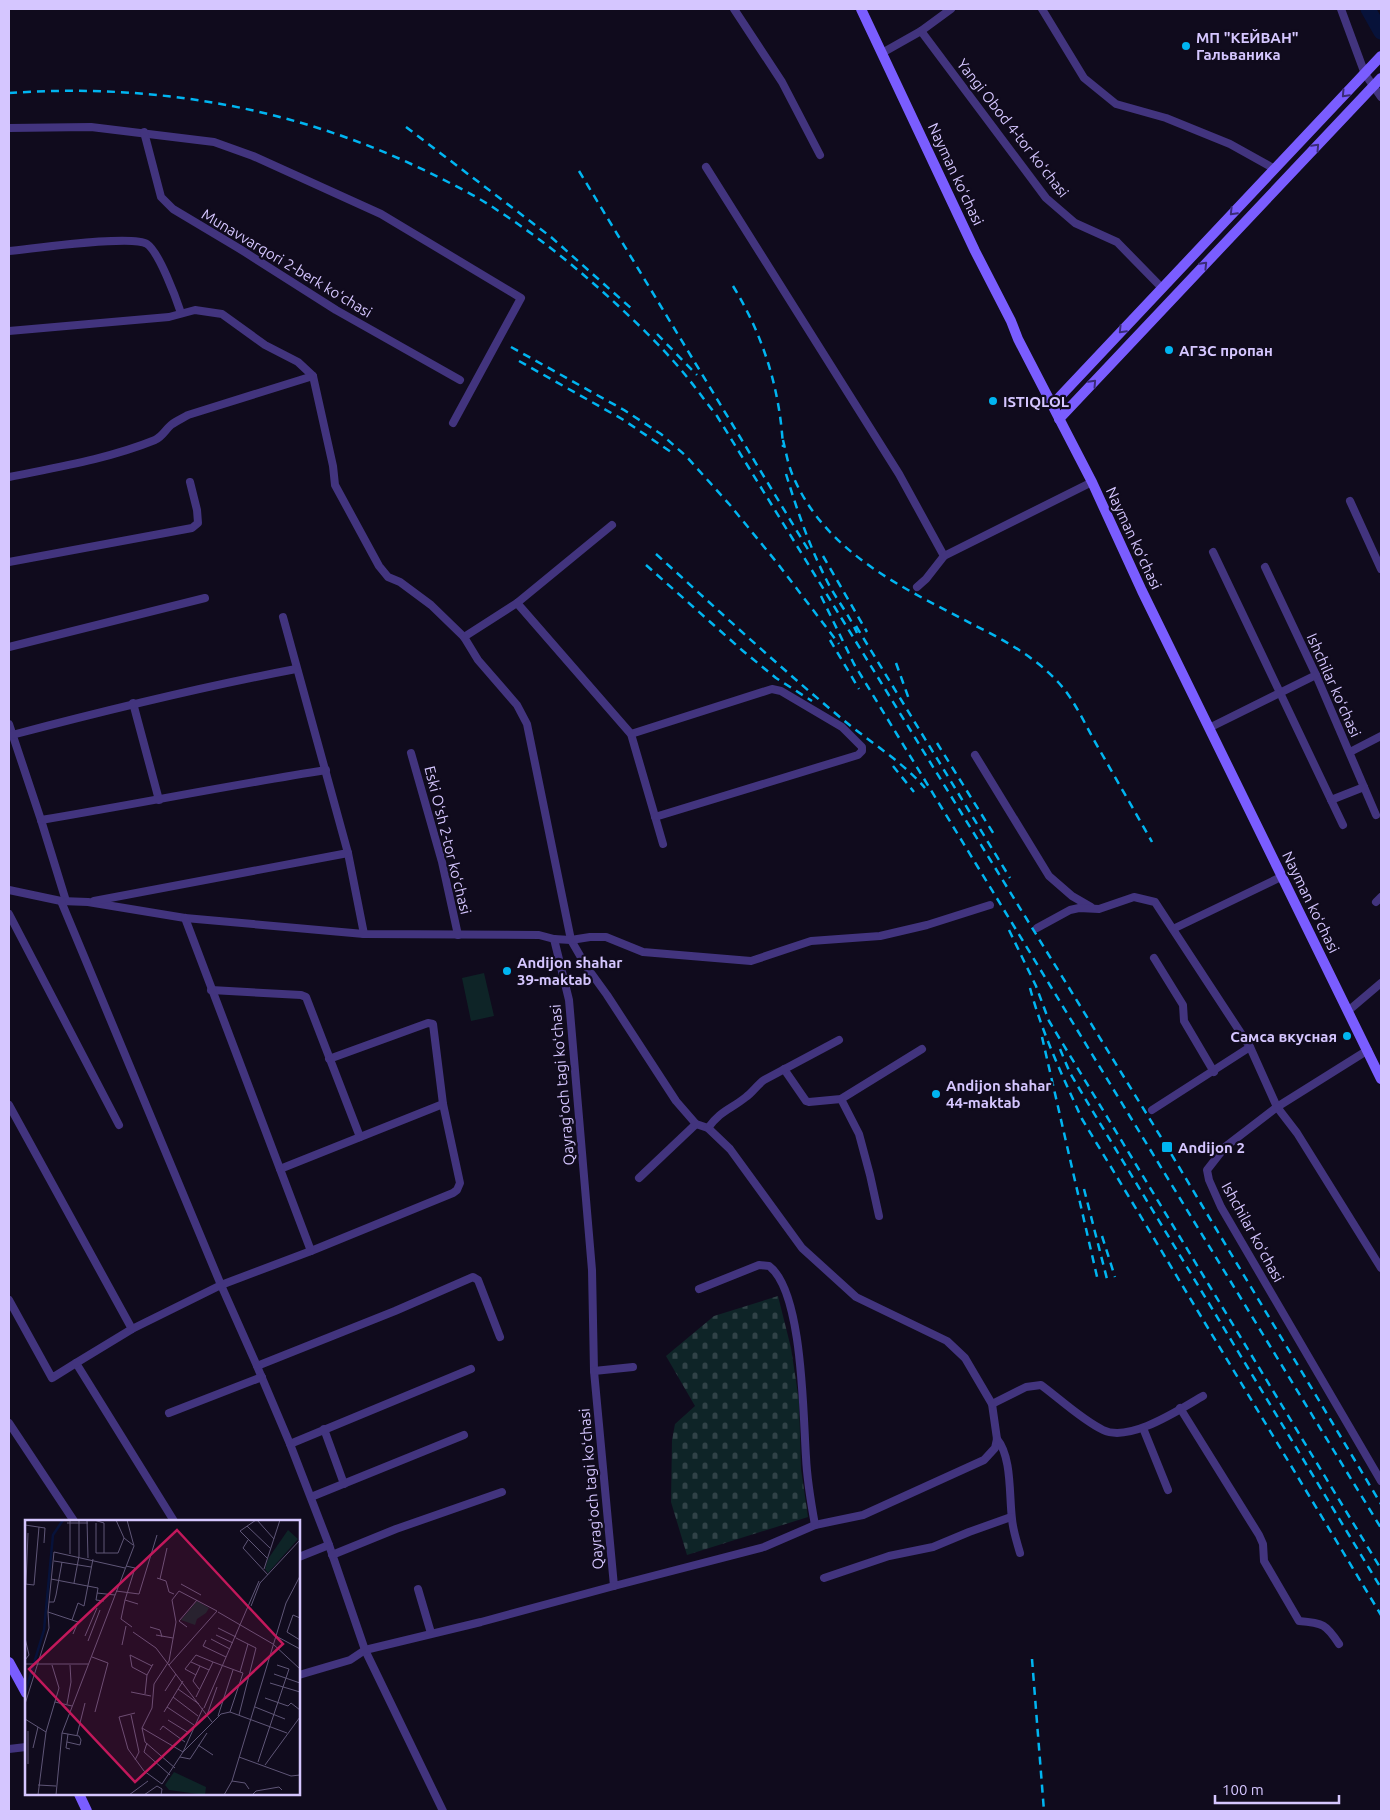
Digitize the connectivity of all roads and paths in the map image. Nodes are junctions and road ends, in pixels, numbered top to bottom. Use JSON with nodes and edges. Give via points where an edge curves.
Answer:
{"nodes":[{"id":1,"x":734,"y":9,"type":"edge"},
{"id":2,"x":861,"y":9,"type":"edge"},
{"id":3,"x":951,"y":9,"type":"edge"},
{"id":4,"x":1042,"y":9,"type":"edge"},
{"id":5,"x":1341,"y":9,"type":"edge"},
{"id":6,"x":921,"y":31,"type":"junction"},
{"id":7,"x":882,"y":54,"type":"junction"},
{"id":8,"x":1380,"y":58,"type":"edge"},
{"id":9,"x":1364,"y":74,"type":"junction"},
{"id":10,"x":1381,"y":78,"type":"edge"},
{"id":11,"x":1373,"y":86,"type":"junction"},
{"id":12,"x":1381,"y":97,"type":"edge"},
{"id":13,"x":9,"y":128,"type":"edge"},
{"id":14,"x":144,"y":132,"type":"junction"},
{"id":15,"x":820,"y":155,"type":"dead end"},
{"id":16,"x":706,"y":166,"type":"dead end"},
{"id":17,"x":1275,"y":169,"type":"junction"},
{"id":18,"x":9,"y":251,"type":"edge"},
{"id":19,"x":1162,"y":288,"type":"junction"},
{"id":20,"x":181,"y":313,"type":"junction"},
{"id":21,"x":9,"y":331,"type":"edge"},
{"id":22,"x":313,"y":376,"type":"junction"},
{"id":23,"x":460,"y":380,"type":"dead end"},
{"id":24,"x":1052,"y":405,"type":"junction"},
{"id":25,"x":1059,"y":419,"type":"junction"},
{"id":26,"x":453,"y":423,"type":"dead end"},
{"id":27,"x":9,"y":476,"type":"edge"},
{"id":28,"x":190,"y":482,"type":"dead end"},
{"id":29,"x":1092,"y":482,"type":"junction"},
{"id":30,"x":1350,"y":501,"type":"dead end"},
{"id":31,"x":612,"y":525,"type":"dead end"},
{"id":32,"x":1214,"y":552,"type":"dead end"},
{"id":33,"x":944,"y":556,"type":"junction"},
{"id":34,"x":9,"y":562,"type":"edge"},
{"id":35,"x":1265,"y":567,"type":"dead end"},
{"id":36,"x":1381,"y":569,"type":"edge"},
{"id":37,"x":917,"y":587,"type":"dead end"},
{"id":38,"x":205,"y":598,"type":"dead end"},
{"id":39,"x":516,"y":603,"type":"junction"},
{"id":40,"x":283,"y":617,"type":"dead end"},
{"id":41,"x":464,"y":637,"type":"junction"},
{"id":42,"x":9,"y":647,"type":"edge"},
{"id":43,"x":296,"y":668,"type":"junction"},
{"id":44,"x":1316,"y":675,"type":"junction"},
{"id":45,"x":1280,"y":693,"type":"junction"},
{"id":46,"x":132,"y":703,"type":"junction"},
{"id":47,"x":9,"y":724,"type":"edge"},
{"id":48,"x":1209,"y":728,"type":"junction"},
{"id":49,"x":12,"y":734,"type":"junction"},
{"id":50,"x":630,"y":734,"type":"junction"},
{"id":51,"x":1381,"y":736,"type":"edge"},
{"id":52,"x":1350,"y":752,"type":"junction"},
{"id":53,"x":412,"y":753,"type":"dead end"},
{"id":54,"x":975,"y":755,"type":"dead end"},
{"id":55,"x":326,"y":770,"type":"junction"},
{"id":56,"x":1364,"y":787,"type":"junction"},
{"id":57,"x":159,"y":800,"type":"junction"},
{"id":58,"x":1331,"y":800,"type":"junction"},
{"id":59,"x":1376,"y":815,"type":"dead end"},
{"id":60,"x":655,"y":817,"type":"junction"},
{"id":61,"x":41,"y":820,"type":"junction"},
{"id":62,"x":1343,"y":826,"type":"dead end"},
{"id":63,"x":663,"y":844,"type":"dead end"},
{"id":64,"x":348,"y":853,"type":"junction"},
{"id":65,"x":1282,"y":877,"type":"junction"},
{"id":66,"x":9,"y":890,"type":"edge"},
{"id":67,"x":64,"y":901,"type":"junction"},
{"id":68,"x":88,"y":902,"type":"junction"},
{"id":69,"x":990,"y":905,"type":"dead end"},
{"id":70,"x":1090,"y":907,"type":"junction"},
{"id":71,"x":9,"y":914,"type":"edge"},
{"id":72,"x":185,"y":918,"type":"junction"},
{"id":73,"x":1037,"y":928,"type":"dead end"},
{"id":74,"x":1173,"y":929,"type":"junction"},
{"id":75,"x":364,"y":934,"type":"junction"},
{"id":76,"x":458,"y":934,"type":"junction"},
{"id":77,"x":554,"y":939,"type":"junction"},
{"id":78,"x":571,"y":940,"type":"junction"},
{"id":79,"x":1154,"y":958,"type":"dead end"},
{"id":80,"x":1381,"y":983,"type":"edge"},
{"id":81,"x":211,"y":990,"type":"junction"},
{"id":82,"x":1348,"y":1011,"type":"junction"},
{"id":83,"x":838,"y":1040,"type":"dead end"},
{"id":84,"x":1250,"y":1047,"type":"junction"},
{"id":85,"x":922,"y":1049,"type":"dead end"},
{"id":86,"x":1368,"y":1050,"type":"junction"},
{"id":87,"x":329,"y":1059,"type":"junction"},
{"id":88,"x":784,"y":1069,"type":"junction"},
{"id":89,"x":1214,"y":1072,"type":"junction"},
{"id":90,"x":1381,"y":1079,"type":"edge"},
{"id":91,"x":841,"y":1099,"type":"junction"},
{"id":92,"x":443,"y":1104,"type":"junction"},
{"id":93,"x":9,"y":1105,"type":"edge"},
{"id":94,"x":1277,"y":1107,"type":"junction"},
{"id":95,"x":1152,"y":1110,"type":"dead end"},
{"id":96,"x":696,"y":1124,"type":"junction"},
{"id":97,"x":119,"y":1125,"type":"dead end"},
{"id":98,"x":708,"y":1128,"type":"junction"},
{"id":99,"x":360,"y":1137,"type":"junction"},
{"id":100,"x":280,"y":1169,"type":"junction"},
{"id":101,"x":640,"y":1178,"type":"dead end"},
{"id":102,"x":879,"y":1216,"type":"dead end"},
{"id":103,"x":311,"y":1251,"type":"junction"},
{"id":104,"x":1381,"y":1268,"type":"edge"},
{"id":105,"x":221,"y":1284,"type":"junction"},
{"id":106,"x":699,"y":1288,"type":"dead end"},
{"id":107,"x":9,"y":1300,"type":"edge"},
{"id":108,"x":132,"y":1329,"type":"junction"},
{"id":109,"x":500,"y":1337,"type":"dead end"},
{"id":110,"x":76,"y":1363,"type":"junction"},
{"id":111,"x":257,"y":1366,"type":"junction"},
{"id":112,"x":633,"y":1367,"type":"dead end"},
{"id":113,"x":471,"y":1369,"type":"dead end"},
{"id":114,"x":594,"y":1371,"type":"junction"},
{"id":115,"x":262,"y":1377,"type":"junction"},
{"id":116,"x":1203,"y":1396,"type":"dead end"},
{"id":117,"x":992,"y":1404,"type":"junction"},
{"id":118,"x":1180,"y":1408,"type":"junction"},
{"id":119,"x":170,"y":1413,"type":"dead end"},
{"id":120,"x":9,"y":1423,"type":"edge"},
{"id":121,"x":1143,"y":1428,"type":"junction"},
{"id":122,"x":324,"y":1429,"type":"junction"},
{"id":123,"x":464,"y":1435,"type":"dead end"},
{"id":124,"x":997,"y":1439,"type":"junction"},
{"id":125,"x":290,"y":1444,"type":"junction"},
{"id":126,"x":1381,"y":1480,"type":"edge"},
{"id":127,"x":344,"y":1484,"type":"junction"},
{"id":128,"x":1168,"y":1490,"type":"dead end"},
{"id":129,"x":502,"y":1492,"type":"dead end"},
{"id":130,"x":311,"y":1497,"type":"junction"},
{"id":131,"x":1012,"y":1517,"type":"junction"},
{"id":132,"x":73,"y":1520,"type":"edge"},
{"id":133,"x":173,"y":1520,"type":"edge"},
{"id":134,"x":816,"y":1525,"type":"junction"},
{"id":135,"x":329,"y":1545,"type":"junction"},
{"id":136,"x":1020,"y":1553,"type":"dead end"},
{"id":137,"x":332,"y":1555,"type":"junction"},
{"id":138,"x":300,"y":1557,"type":"edge"},
{"id":139,"x":824,"y":1578,"type":"dead end"},
{"id":140,"x":614,"y":1586,"type":"junction"},
{"id":141,"x":418,"y":1589,"type":"dead end"},
{"id":142,"x":431,"y":1633,"type":"junction"},
{"id":143,"x":1339,"y":1644,"type":"dead end"},
{"id":144,"x":365,"y":1650,"type":"junction"},
{"id":145,"x":9,"y":1662,"type":"edge"},
{"id":146,"x":300,"y":1675,"type":"edge"},
{"id":147,"x":25,"y":1691,"type":"edge"},
{"id":148,"x":25,"y":1747,"type":"edge"},
{"id":149,"x":9,"y":1749,"type":"edge"},
{"id":150,"x":79,"y":1795,"type":"edge"},
{"id":151,"x":441,"y":1809,"type":"edge"},
{"id":152,"x":87,"y":1811,"type":"edge"}],
"edges":[{"from":1,"to":15,"type":"street","via":[[782,82]]},
{"from":2,"to":7,"type":"main road","name":"Nayman koʻchasi"},
{"from":3,"to":6,"type":"street"},
{"from":4,"to":17,"type":"street","via":[[1084,78],[1116,104],[1166,118],[1230,144]]},
{"from":5,"to":9,"type":"street"},
{"from":6,"to":7,"type":"street"},
{"from":6,"to":19,"type":"street","name":"Yangi Obod 4-tor koʻchasi","via":[[1046,198],[1075,223],[1117,242]]},
{"from":7,"to":24,"type":"main road","name":"Nayman koʻchasi"},
{"from":8,"to":9,"type":"main road"},
{"from":9,"to":11,"type":"street"},
{"from":9,"to":17,"type":"main road","one_way":true},
{"from":10,"to":11,"type":"main road"},
{"from":11,"to":12,"type":"street"},
{"from":25,"to":11,"type":"main road","one_way":true},
{"from":13,"to":14,"type":"street","via":[[91,127]]},
{"from":14,"to":23,"type":"street","name":"Munavvarqori 2-berk koʻchasi","via":[[161,197],[173,210],[336,310]]},
{"from":14,"to":26,"type":"street","via":[[214,142],[253,156],[381,214],[521,298]]},
{"from":16,"to":33,"type":"street","via":[[899,474]]},
{"from":17,"to":19,"type":"main road","one_way":true},
{"from":18,"to":20,"type":"street","via":[[140,241],[153,250]]},
{"from":19,"to":24,"type":"main road","one_way":true},
{"from":20,"to":21,"type":"street","via":[[168,317]]},
{"from":20,"to":22,"type":"street","via":[[195,310],[222,314],[265,345],[298,362]]},
{"from":22,"to":27,"type":"street","via":[[188,415],[170,425],[164,435],[156,439],[95,460]]},
{"from":22,"to":41,"type":"street","via":[[335,485],[379,566],[388,577],[430,605]]},
{"from":24,"to":25,"type":"main road","name":"Nayman koʻchasi"},
{"from":25,"to":29,"type":"main road","name":"Nayman koʻchasi"},
{"from":28,"to":34,"type":"street","via":[[198,516],[198,523],[192,528]]},
{"from":29,"to":33,"type":"street"},
{"from":29,"to":48,"type":"main road","name":"Nayman koʻchasi"},
{"from":30,"to":36,"type":"street"},
{"from":31,"to":39,"type":"street"},
{"from":32,"to":45,"type":"street"},
{"from":33,"to":37,"type":"street"},
{"from":35,"to":44,"type":"street","name":"Ishchilar koʻchasi"},
{"from":38,"to":42,"type":"street"},
{"from":39,"to":41,"type":"street"},
{"from":39,"to":50,"type":"street"},
{"from":40,"to":43,"type":"street"},
{"from":41,"to":78,"type":"street","via":[[478,660],[517,705],[527,724]]},
{"from":43,"to":46,"type":"street"},
{"from":43,"to":55,"type":"street"},
{"from":44,"to":45,"type":"street"},
{"from":44,"to":52,"type":"street","name":"Ishchilar koʻchasi"},
{"from":45,"to":48,"type":"street"},
{"from":45,"to":58,"type":"street"},
{"from":46,"to":49,"type":"street"},
{"from":46,"to":57,"type":"street"},
{"from":47,"to":49,"type":"street"},
{"from":48,"to":65,"type":"main road","name":"Nayman koʻchasi"},
{"from":49,"to":61,"type":"street"},
{"from":50,"to":60,"type":"street"},
{"from":50,"to":60,"type":"street","via":[[772,689],[781,691],[842,727],[862,747],[858,755]]},
{"from":51,"to":52,"type":"street"},
{"from":52,"to":56,"type":"street","name":"Ishchilar koʻchasi"},
{"from":53,"to":76,"type":"street","name":"Eski Oʻsh 2-tor koʻchasi"},
{"from":54,"to":70,"type":"street","via":[[1050,876]]},
{"from":55,"to":57,"type":"street"},
{"from":55,"to":64,"type":"street"},
{"from":56,"to":58,"type":"street"},
{"from":56,"to":59,"type":"street","name":"Ishchilar koʻchasi"},
{"from":57,"to":61,"type":"street"},
{"from":58,"to":62,"type":"street"},
{"from":60,"to":63,"type":"street"},
{"from":61,"to":67,"type":"street"},
{"from":64,"to":68,"type":"street"},
{"from":64,"to":75,"type":"street"},
{"from":65,"to":74,"type":"street"},
{"from":65,"to":82,"type":"main road","name":"Nayman koʻchasi"},
{"from":66,"to":67,"type":"street"},
{"from":67,"to":68,"type":"street"},
{"from":67,"to":105,"type":"street"},
{"from":68,"to":72,"type":"street"},
{"from":69,"to":78,"type":"street","via":[[880,936],[811,941],[751,961],[643,952],[606,937]]},
{"from":70,"to":73,"type":"street","via":[[1070,910]]},
{"from":70,"to":74,"type":"street","via":[[1098,908],[1134,897],[1155,902]]},
{"from":71,"to":97,"type":"street"},
{"from":72,"to":75,"type":"street"},
{"from":72,"to":81,"type":"street"},
{"from":74,"to":84,"type":"street"},
{"from":75,"to":76,"type":"street"},
{"from":76,"to":77,"type":"street","via":[[539,935]]},
{"from":77,"to":78,"type":"street"},
{"from":77,"to":114,"type":"street","name":"Qayragʻoch tagi koʻchasi","via":[[569,1000],[592,1270]]},
{"from":78,"to":96,"type":"street","via":[[666,1086]]},
{"from":79,"to":89,"type":"street","via":[[1182,1005],[1184,1021]]},
{"from":80,"to":82,"type":"street"},
{"from":81,"to":87,"type":"street","via":[[306,997]]},
{"from":81,"to":100,"type":"street"},
{"from":82,"to":86,"type":"main road","name":"Nayman koʻchasi"},
{"from":83,"to":88,"type":"street"},
{"from":84,"to":89,"type":"street"},
{"from":84,"to":94,"type":"street"},
{"from":85,"to":91,"type":"street"},
{"from":86,"to":90,"type":"main road","name":"Nayman koʻchasi"},
{"from":86,"to":94,"type":"street","name":"Ishchilar koʻchasi"},
{"from":87,"to":92,"type":"street","via":[[428,1023],[433,1024]]},
{"from":87,"to":99,"type":"street"},
{"from":88,"to":91,"type":"street","via":[[806,1101]]},
{"from":88,"to":98,"type":"street","via":[[717,1116]]},
{"from":89,"to":95,"type":"street"},
{"from":91,"to":102,"type":"street","via":[[859,1134]]},
{"from":92,"to":99,"type":"street"},
{"from":92,"to":103,"type":"street","via":[[460,1183],[457,1190]]},
{"from":93,"to":108,"type":"street"},
{"from":94,"to":104,"type":"street","via":[[1297,1133]]},
{"from":94,"to":126,"type":"street","name":"Ishchilar koʻchasi","via":[[1225,1147],[1207,1170],[1209,1180],[1221,1207]]},
{"from":96,"to":98,"type":"street"},
{"from":96,"to":101,"type":"street"},
{"from":98,"to":117,"type":"street","via":[[730,1149],[802,1248],[856,1297],[947,1340],[965,1358]]},
{"from":99,"to":100,"type":"street"},
{"from":100,"to":103,"type":"street"},
{"from":103,"to":105,"type":"street"},
{"from":105,"to":108,"type":"street"},
{"from":105,"to":111,"type":"street"},
{"from":106,"to":134,"type":"street","via":[[759,1265],[769,1266],[779,1276],[795,1320],[806,1458]]},
{"from":107,"to":110,"type":"street","via":[[52,1378]]},
{"from":108,"to":110,"type":"street"},
{"from":109,"to":111,"type":"street","via":[[478,1280],[473,1277]]},
{"from":110,"to":133,"type":"street"},
{"from":111,"to":115,"type":"street"},
{"from":112,"to":114,"type":"street"},
{"from":113,"to":122,"type":"street"},
{"from":114,"to":140,"type":"street","name":"Qayragʻoch tagi koʻchasi"},
{"from":115,"to":119,"type":"street"},
{"from":115,"to":125,"type":"street"},
{"from":116,"to":118,"type":"street"},
{"from":117,"to":121,"type":"street","via":[[1026,1387],[1041,1384],[1105,1431],[1126,1432]]},
{"from":117,"to":124,"type":"street"},
{"from":118,"to":121,"type":"street"},
{"from":118,"to":143,"type":"street","via":[[1260,1535],[1264,1561],[1299,1621],[1315,1622],[1328,1628]]},
{"from":120,"to":132,"type":"street"},
{"from":121,"to":128,"type":"street"},
{"from":122,"to":125,"type":"street"},
{"from":122,"to":127,"type":"street"},
{"from":123,"to":127,"type":"street"},
{"from":124,"to":131,"type":"street","via":[[1007,1458]]},
{"from":124,"to":134,"type":"street","name":"Qayragʻoch tagi koʻchasi","via":[[995,1448],[984,1460],[863,1515]]},
{"from":125,"to":130,"type":"street"},
{"from":127,"to":130,"type":"street"},
{"from":129,"to":137,"type":"street"},
{"from":130,"to":135,"type":"street"},
{"from":131,"to":136,"type":"street"},
{"from":131,"to":139,"type":"street","via":[[933,1547],[889,1556]]},
{"from":134,"to":140,"type":"street","name":"Qayragʻoch tagi koʻchasi","via":[[764,1547]]},
{"from":135,"to":137,"type":"street"},
{"from":135,"to":138,"type":"street"},
{"from":137,"to":144,"type":"street"},
{"from":140,"to":142,"type":"street"},
{"from":141,"to":142,"type":"street"},
{"from":142,"to":144,"type":"street"},
{"from":144,"to":146,"type":"street","via":[[350,1660]]},
{"from":144,"to":151,"type":"street"},
{"from":145,"to":147,"type":"main road"},
{"from":148,"to":149,"type":"street"},
{"from":150,"to":152,"type":"main road"}]}
